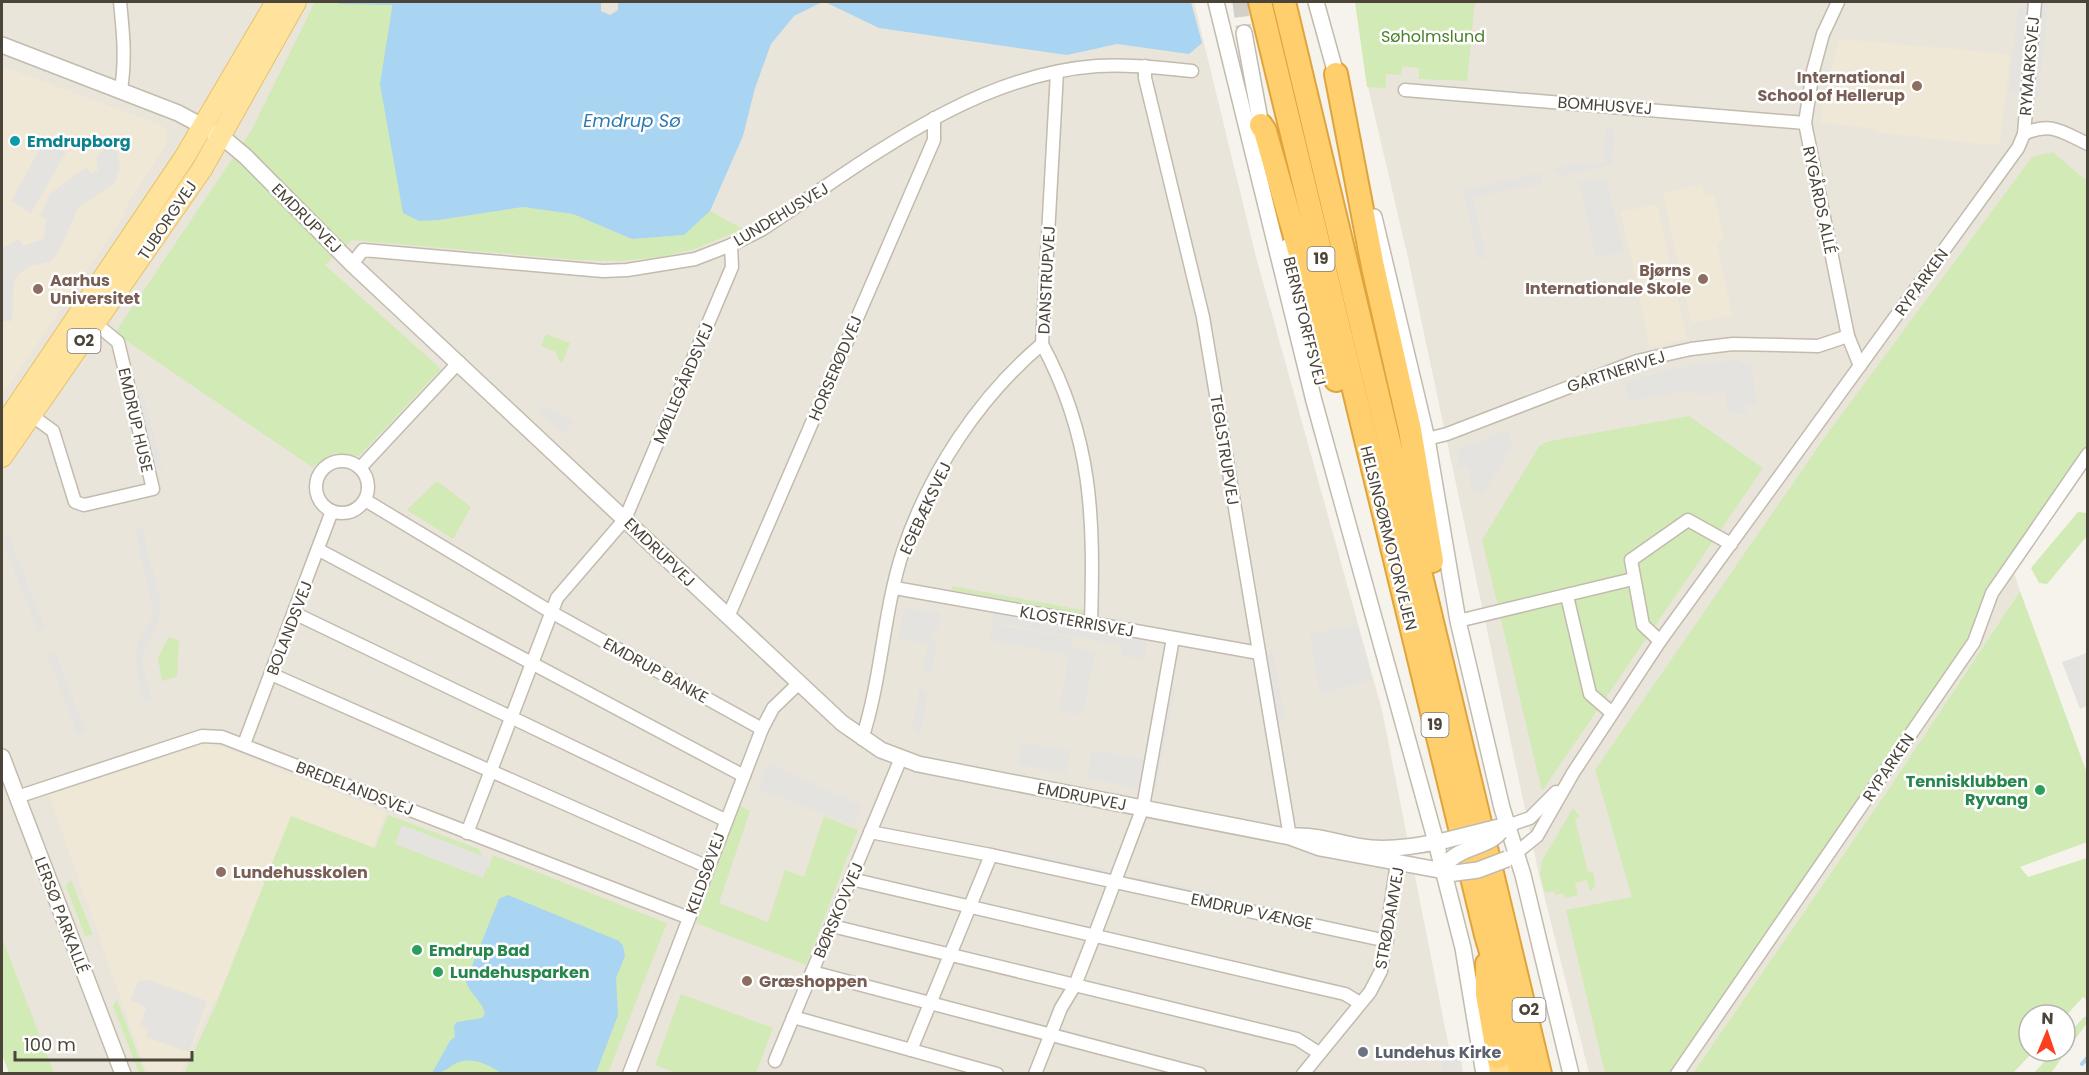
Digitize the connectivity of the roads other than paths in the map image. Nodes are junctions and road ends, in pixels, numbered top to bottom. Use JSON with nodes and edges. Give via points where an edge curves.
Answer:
{"nodes":[{"id":1,"x":120,"y":2,"type":"edge"},
{"id":2,"x":276,"y":2,"type":"edge"},
{"id":3,"x":296,"y":2,"type":"edge"},
{"id":4,"x":1215,"y":2,"type":"edge"},
{"id":5,"x":1260,"y":2,"type":"edge"},
{"id":6,"x":1284,"y":2,"type":"edge"},
{"id":7,"x":1316,"y":2,"type":"edge"},
{"id":8,"x":1325,"y":2,"type":"edge"},
{"id":9,"x":1838,"y":2,"type":"edge"},
{"id":10,"x":2035,"y":2,"type":"edge"},
{"id":11,"x":1244,"y":33,"type":"tunnel mouth"},
{"id":12,"x":2,"y":45,"type":"edge"},
{"id":13,"x":1145,"y":66,"type":"junction"},
{"id":14,"x":1192,"y":71,"type":"dead end"},
{"id":15,"x":1057,"y":72,"type":"junction"},
{"id":16,"x":1336,"y":74,"type":"junction"},
{"id":17,"x":121,"y":89,"type":"junction"},
{"id":18,"x":1405,"y":90,"type":"dead end"},
{"id":19,"x":934,"y":118,"type":"junction"},
{"id":20,"x":1805,"y":123,"type":"junction"},
{"id":21,"x":1261,"y":125,"type":"junction"},
{"id":22,"x":213,"y":131,"type":"junction"},
{"id":23,"x":2024,"y":134,"type":"junction"},
{"id":24,"x":2088,"y":144,"type":"edge"},
{"id":25,"x":731,"y":245,"type":"junction"},
{"id":26,"x":352,"y":264,"type":"junction"},
{"id":27,"x":96,"y":324,"type":"junction"},
{"id":28,"x":1848,"y":336,"type":"junction"},
{"id":29,"x":1042,"y":344,"type":"junction"},
{"id":30,"x":459,"y":362,"type":"junction"},
{"id":31,"x":1860,"y":366,"type":"junction"},
{"id":32,"x":32,"y":415,"type":"junction"},
{"id":33,"x":2,"y":428,"type":"edge"},
{"id":34,"x":1427,"y":439,"type":"junction"},
{"id":35,"x":2088,"y":454,"type":"edge"},
{"id":36,"x":2,"y":457,"type":"edge"},
{"id":37,"x":360,"y":468,"type":"junction"},
{"id":38,"x":365,"y":500,"type":"junction"},
{"id":39,"x":332,"y":511,"type":"junction"},
{"id":40,"x":1383,"y":516,"type":"junction"},
{"id":41,"x":625,"y":519,"type":"junction"},
{"id":42,"x":1731,"y":544,"type":"junction"},
{"id":43,"x":319,"y":550,"type":"junction"},
{"id":44,"x":1633,"y":579,"type":"junction"},
{"id":45,"x":895,"y":588,"type":"junction"},
{"id":46,"x":1567,"y":596,"type":"junction"},
{"id":47,"x":1372,"y":609,"type":"junction"},
{"id":48,"x":551,"y":612,"type":"junction"},
{"id":49,"x":294,"y":614,"type":"junction"},
{"id":50,"x":728,"y":617,"type":"junction"},
{"id":51,"x":1458,"y":621,"type":"junction"},
{"id":52,"x":1091,"y":623,"type":"junction"},
{"id":53,"x":1173,"y":638,"type":"junction"},
{"id":54,"x":1660,"y":641,"type":"junction"},
{"id":55,"x":1259,"y":653,"type":"junction"},
{"id":56,"x":531,"y":663,"type":"junction"},
{"id":57,"x":1444,"y":670,"type":"junction"},
{"id":58,"x":271,"y":674,"type":"junction"},
{"id":59,"x":800,"y":683,"type":"junction"},
{"id":60,"x":1612,"y":713,"type":"junction"},
{"id":61,"x":510,"y":718,"type":"junction"},
{"id":62,"x":762,"y":729,"type":"junction"},
{"id":63,"x":862,"y":739,"type":"junction"},
{"id":64,"x":244,"y":744,"type":"junction"},
{"id":65,"x":2,"y":757,"type":"edge"},
{"id":66,"x":901,"y":758,"type":"junction"},
{"id":67,"x":492,"y":771,"type":"junction"},
{"id":68,"x":1573,"y":773,"type":"junction"},
{"id":69,"x":744,"y":776,"type":"junction"},
{"id":70,"x":17,"y":797,"type":"junction"},
{"id":71,"x":1143,"y":807,"type":"junction"},
{"id":72,"x":725,"y":820,"type":"junction"},
{"id":73,"x":1502,"y":828,"type":"junction"},
{"id":74,"x":870,"y":832,"type":"junction"},
{"id":75,"x":467,"y":833,"type":"junction"},
{"id":76,"x":1290,"y":837,"type":"junction"},
{"id":77,"x":1442,"y":841,"type":"junction"},
{"id":78,"x":1408,"y":846,"type":"junction"},
{"id":79,"x":991,"y":855,"type":"junction"},
{"id":80,"x":1511,"y":856,"type":"junction"},
{"id":81,"x":1397,"y":862,"type":"junction"},
{"id":82,"x":708,"y":867,"type":"junction"},
{"id":83,"x":1450,"y":868,"type":"junction"},
{"id":84,"x":850,"y":879,"type":"junction"},
{"id":85,"x":1116,"y":883,"type":"junction"},
{"id":86,"x":970,"y":906,"type":"junction"},
{"id":87,"x":689,"y":918,"type":"junction"},
{"id":88,"x":831,"y":926,"type":"junction"},
{"id":89,"x":1095,"y":934,"type":"junction"},
{"id":90,"x":1486,"y":935,"type":"junction"},
{"id":91,"x":1387,"y":941,"type":"junction"},
{"id":92,"x":1511,"y":946,"type":"junction"},
{"id":93,"x":951,"y":955,"type":"junction"},
{"id":94,"x":812,"y":972,"type":"junction"},
{"id":95,"x":1075,"y":985,"type":"junction"},
{"id":96,"x":930,"y":1003,"type":"junction"},
{"id":97,"x":1360,"y":1003,"type":"junction"},
{"id":98,"x":793,"y":1017,"type":"junction"},
{"id":99,"x":1051,"y":1035,"type":"junction"},
{"id":100,"x":911,"y":1050,"type":"junction"},
{"id":101,"x":1319,"y":1053,"type":"junction"},
{"id":102,"x":775,"y":1061,"type":"dead end"},
{"id":103,"x":1494,"y":1068,"type":"edge"},
{"id":104,"x":123,"y":1074,"type":"edge"},
{"id":105,"x":629,"y":1074,"type":"edge"},
{"id":106,"x":997,"y":1074,"type":"edge"},
{"id":107,"x":1035,"y":1074,"type":"edge"},
{"id":108,"x":1200,"y":1074,"type":"edge"},
{"id":109,"x":1303,"y":1074,"type":"edge"},
{"id":110,"x":1521,"y":1074,"type":"edge"},
{"id":111,"x":1540,"y":1074,"type":"edge"},
{"id":112,"x":1548,"y":1074,"type":"edge"},
{"id":113,"x":1571,"y":1074,"type":"edge"},
{"id":114,"x":1677,"y":1074,"type":"edge"}],
"edges":[{"from":1,"to":17,"type":"street","via":[[125,51]]},
{"from":2,"to":22,"type":"main road","name":"TUBORGVEJ","number":"O2"},
{"from":3,"to":22,"type":"main road","name":"TUBORGVEJ","number":"O2"},
{"from":4,"to":47,"type":"street","via":[[1314,400]]},
{"from":5,"to":40,"type":"highway","name":"HELSINGØRMOTORVEJEN","number":"19"},
{"from":6,"to":57,"type":"highway","name":"HELSINGØRMOTORVEJEN","number":"19"},
{"from":7,"to":16,"type":"street"},
{"from":8,"to":16,"type":"street"},
{"from":9,"to":20,"type":"street","name":"RYGÅRDS ALLÉ","via":[[1813,70]]},
{"from":10,"to":23,"type":"street","name":"RYMARKSVEJ"},
{"from":11,"to":21,"type":"street","name":"BERNSTORFFSVEJ"},
{"from":12,"to":17,"type":"street","name":"EMDRUPVEJ"},
{"from":13,"to":14,"type":"street","name":"LUNDEHUSVEJ"},
{"from":13,"to":15,"type":"street","name":"LUNDEHUSVEJ","via":[[1097,66]]},
{"from":13,"to":55,"type":"street","name":"TEGLSTRUPVEJ","via":[[1203,317]]},
{"from":15,"to":19,"type":"street","name":"LUNDEHUSVEJ","via":[[978,96]]},
{"from":15,"to":29,"type":"street","name":"DANSTRUPVEJ"},
{"from":16,"to":34,"type":"street"},
{"from":16,"to":57,"type":"highway","via":[[1418,469]]},
{"from":17,"to":22,"type":"street","name":"EMDRUPVEJ"},
{"from":18,"to":20,"type":"street","name":"BOMHUSVEJ"},
{"from":19,"to":25,"type":"street","name":"LUNDEHUSVEJ","via":[[761,230]]},
{"from":19,"to":50,"type":"street","name":"HORSERØDVEJ","via":[[934,140]]},
{"from":20,"to":28,"type":"street","name":"RYGÅRDS ALLÉ"},
{"from":21,"to":40,"type":"highway","via":[[1347,422]]},
{"from":21,"to":47,"type":"street","name":"BERNSTORFFSVEJ","via":[[1258,132]]},
{"from":22,"to":26,"type":"street","name":"EMDRUPVEJ","via":[[245,156]]},
{"from":22,"to":27,"type":"main road","name":"TUBORGVEJ","number":"O2","via":[[202,169]]},
{"from":22,"to":33,"type":"main road","name":"TUBORGVEJ","number":"O2"},
{"from":23,"to":24,"type":"street","name":"RYMARKSVEJ","via":[[2039,127],[2053,127]]},
{"from":23,"to":31,"type":"street","name":"RYPARKEN"},
{"from":25,"to":26,"type":"street","name":"LUNDEHUSVEJ","via":[[695,259],[627,270],[363,250]]},
{"from":25,"to":41,"type":"street","name":"MØLLEGÅRDSVEJ","via":[[732,267]]},
{"from":26,"to":30,"type":"street","name":"EMDRUPVEJ"},
{"from":27,"to":32,"type":"main road","name":"TUBORGVEJ","number":"O2"},
{"from":27,"to":32,"type":"street","name":"EMDRUP HUSE","via":[[118,342],[153,489],[84,505],[75,502],[53,431]]},
{"from":28,"to":31,"type":"street","name":"RYGÅRDS ALLÉ"},
{"from":28,"to":34,"type":"street","name":"GARTNERIVEJ","via":[[1818,346],[1733,344],[1636,361]]},
{"from":29,"to":45,"type":"street","name":"EGEBÆKSVEJ","via":[[991,394],[963,432],[903,551]]},
{"from":29,"to":52,"type":"street","name":"DANSTRUPVEJ","via":[[1059,380],[1084,456],[1092,513]]},
{"from":30,"to":37,"type":"street"},
{"from":30,"to":41,"type":"street","name":"EMDRUPVEJ"},
{"from":31,"to":42,"type":"street","name":"RYPARKEN"},
{"from":32,"to":36,"type":"main road","name":"TUBORGVEJ","number":"O2"},
{"from":34,"to":51,"type":"street"},
{"from":35,"to":114,"type":"street","name":"RYPARKEN","via":[[1992,593],[1974,642]]},
{"from":37,"to":38,"type":"street","via":[[368,483]]},
{"from":37,"to":39,"type":"street","via":[[344,461],[321,471],[316,488],[319,498]]},
{"from":38,"to":39,"type":"street","via":[[351,512]]},
{"from":38,"to":48,"type":"street","name":"EMDRUP BANKE"},
{"from":39,"to":43,"type":"street","name":"BOLANDSVEJ"},
{"from":40,"to":90,"type":"highway","name":"HELSINGØRMOTORVEJEN","number":"19"},
{"from":41,"to":48,"type":"street","via":[[557,598]]},
{"from":41,"to":50,"type":"street","name":"EMDRUPVEJ"},
{"from":42,"to":44,"type":"street","via":[[1688,520],[1631,560]]},
{"from":42,"to":54,"type":"street","name":"RYPARKEN"},
{"from":43,"to":49,"type":"street","name":"BOLANDSVEJ"},
{"from":43,"to":56,"type":"street"},
{"from":44,"to":46,"type":"street"},
{"from":44,"to":54,"type":"street","via":[[1643,625]]},
{"from":45,"to":52,"type":"street","name":"KLOSTERRISVEJ"},
{"from":45,"to":63,"type":"street","name":"EGEBÆKSVEJ"},
{"from":46,"to":51,"type":"street"},
{"from":46,"to":60,"type":"street","via":[[1590,694]]},
{"from":47,"to":77,"type":"street"},
{"from":48,"to":56,"type":"street"},
{"from":48,"to":62,"type":"street","name":"EMDRUP BANKE"},
{"from":49,"to":58,"type":"street","name":"BOLANDSVEJ"},
{"from":49,"to":61,"type":"street"},
{"from":50,"to":59,"type":"street","name":"EMDRUPVEJ"},
{"from":51,"to":73,"type":"street"},
{"from":52,"to":53,"type":"street","name":"KLOSTERRISVEJ"},
{"from":53,"to":55,"type":"street","name":"KLOSTERRISVEJ"},
{"from":53,"to":71,"type":"street"},
{"from":54,"to":60,"type":"street","name":"RYPARKEN"},
{"from":55,"to":76,"type":"street","name":"TEGLSTRUPVEJ"},
{"from":56,"to":61,"type":"street"},
{"from":56,"to":69,"type":"street"},
{"from":57,"to":92,"type":"highway","name":"HELSINGØRMOTORVEJEN","number":"19"},
{"from":58,"to":64,"type":"street","name":"BOLANDSVEJ"},
{"from":58,"to":67,"type":"street"},
{"from":59,"to":62,"type":"street","name":"KELDSØVEJ","via":[[773,708]]},
{"from":59,"to":63,"type":"street","name":"EMDRUPVEJ"},
{"from":60,"to":68,"type":"street","name":"RYPARKEN"},
{"from":61,"to":67,"type":"street"},
{"from":61,"to":72,"type":"street"},
{"from":62,"to":69,"type":"street","name":"KELDSØVEJ"},
{"from":63,"to":66,"type":"street","name":"EMDRUPVEJ"},
{"from":64,"to":70,"type":"street","name":"BREDELANDSVEJ","via":[[202,736]]},
{"from":64,"to":75,"type":"street","name":"BREDELANDSVEJ"},
{"from":65,"to":70,"type":"street","name":"LERSØ PARKALLÉ"},
{"from":66,"to":71,"type":"street","name":"EMDRUPVEJ"},
{"from":66,"to":74,"type":"street","name":"BØRSKOVVEJ"},
{"from":67,"to":75,"type":"street"},
{"from":67,"to":82,"type":"street"},
{"from":68,"to":73,"type":"street","name":"RYPARKEN","via":[[1530,818]]},
{"from":68,"to":80,"type":"street","name":"RYPARKEN","via":[[1537,837]]},
{"from":69,"to":72,"type":"street","name":"KELDSØVEJ"},
{"from":70,"to":104,"type":"street","name":"LERSØ PARKALLÉ"},
{"from":71,"to":76,"type":"street","name":"EMDRUPVEJ"},
{"from":71,"to":85,"type":"street"},
{"from":72,"to":82,"type":"street","name":"KELDSØVEJ"},
{"from":73,"to":77,"type":"street","name":"EMDRUPVEJ","bridge":true},
{"from":73,"to":80,"type":"street"},
{"from":73,"to":83,"type":"street","bridge":true,"via":[[1490,841],[1467,848]]},
{"from":74,"to":79,"type":"street","name":"EMDRUP VÆNGE"},
{"from":74,"to":84,"type":"street","name":"BØRSKOVVEJ"},
{"from":75,"to":87,"type":"street","name":"BREDELANDSVEJ"},
{"from":76,"to":78,"type":"street","name":"EMDRUPVEJ","via":[[1312,835],[1369,848]]},
{"from":76,"to":81,"type":"street","name":"EMDRUPVEJ","via":[[1311,846]]},
{"from":77,"to":78,"type":"street","name":"EMDRUPVEJ"},
{"from":77,"to":83,"type":"street"},
{"from":78,"to":81,"type":"street","name":"STRØDAMVEJ"},
{"from":79,"to":85,"type":"street","name":"EMDRUP VÆNGE"},
{"from":79,"to":86,"type":"street"},
{"from":80,"to":83,"type":"street","name":"EMDRUPVEJ","bridge":true,"via":[[1478,870]]},
{"from":80,"to":113,"type":"street"},
{"from":81,"to":83,"type":"street","name":"EMDRUPVEJ"},
{"from":81,"to":91,"type":"street","name":"STRØDAMVEJ"},
{"from":82,"to":87,"type":"street","name":"KELDSØVEJ"},
{"from":83,"to":103,"type":"street","via":[[1463,948]]},
{"from":84,"to":86,"type":"street"},
{"from":84,"to":88,"type":"street","name":"BØRSKOVVEJ"},
{"from":85,"to":89,"type":"street"},
{"from":85,"to":91,"type":"street","name":"EMDRUP VÆNGE"},
{"from":86,"to":89,"type":"street"},
{"from":86,"to":93,"type":"street"},
{"from":87,"to":105,"type":"street","name":"KELDSØVEJ"},
{"from":88,"to":93,"type":"street"},
{"from":88,"to":94,"type":"street","name":"BØRSKOVVEJ"},
{"from":89,"to":95,"type":"street"},
{"from":89,"to":97,"type":"street","via":[[1345,994]]},
{"from":90,"to":103,"type":"highway","number":"O2"},
{"from":90,"to":110,"type":"highway","name":"HELSINGØRMOTORVEJEN","number":"19"},
{"from":91,"to":97,"type":"street","name":"STRØDAMVEJ","via":[[1381,971]]},
{"from":92,"to":111,"type":"highway","name":"HELSINGØRMOTORVEJEN","number":"19"},
{"from":92,"to":112,"type":"highway","number":"O2"},
{"from":93,"to":95,"type":"street"},
{"from":93,"to":96,"type":"street"},
{"from":94,"to":96,"type":"street"},
{"from":94,"to":98,"type":"street","name":"BØRSKOVVEJ"},
{"from":95,"to":99,"type":"street"},
{"from":95,"to":101,"type":"street","via":[[1297,1039]]},
{"from":96,"to":99,"type":"street"},
{"from":96,"to":100,"type":"street"},
{"from":97,"to":101,"type":"street","name":"STRØDAMVEJ"},
{"from":98,"to":100,"type":"street"},
{"from":98,"to":102,"type":"street","name":"BØRSKOVVEJ"},
{"from":99,"to":107,"type":"street"},
{"from":99,"to":108,"type":"street"},
{"from":100,"to":106,"type":"street"},
{"from":101,"to":109,"type":"street","name":"STRØDAMVEJ"}]}
